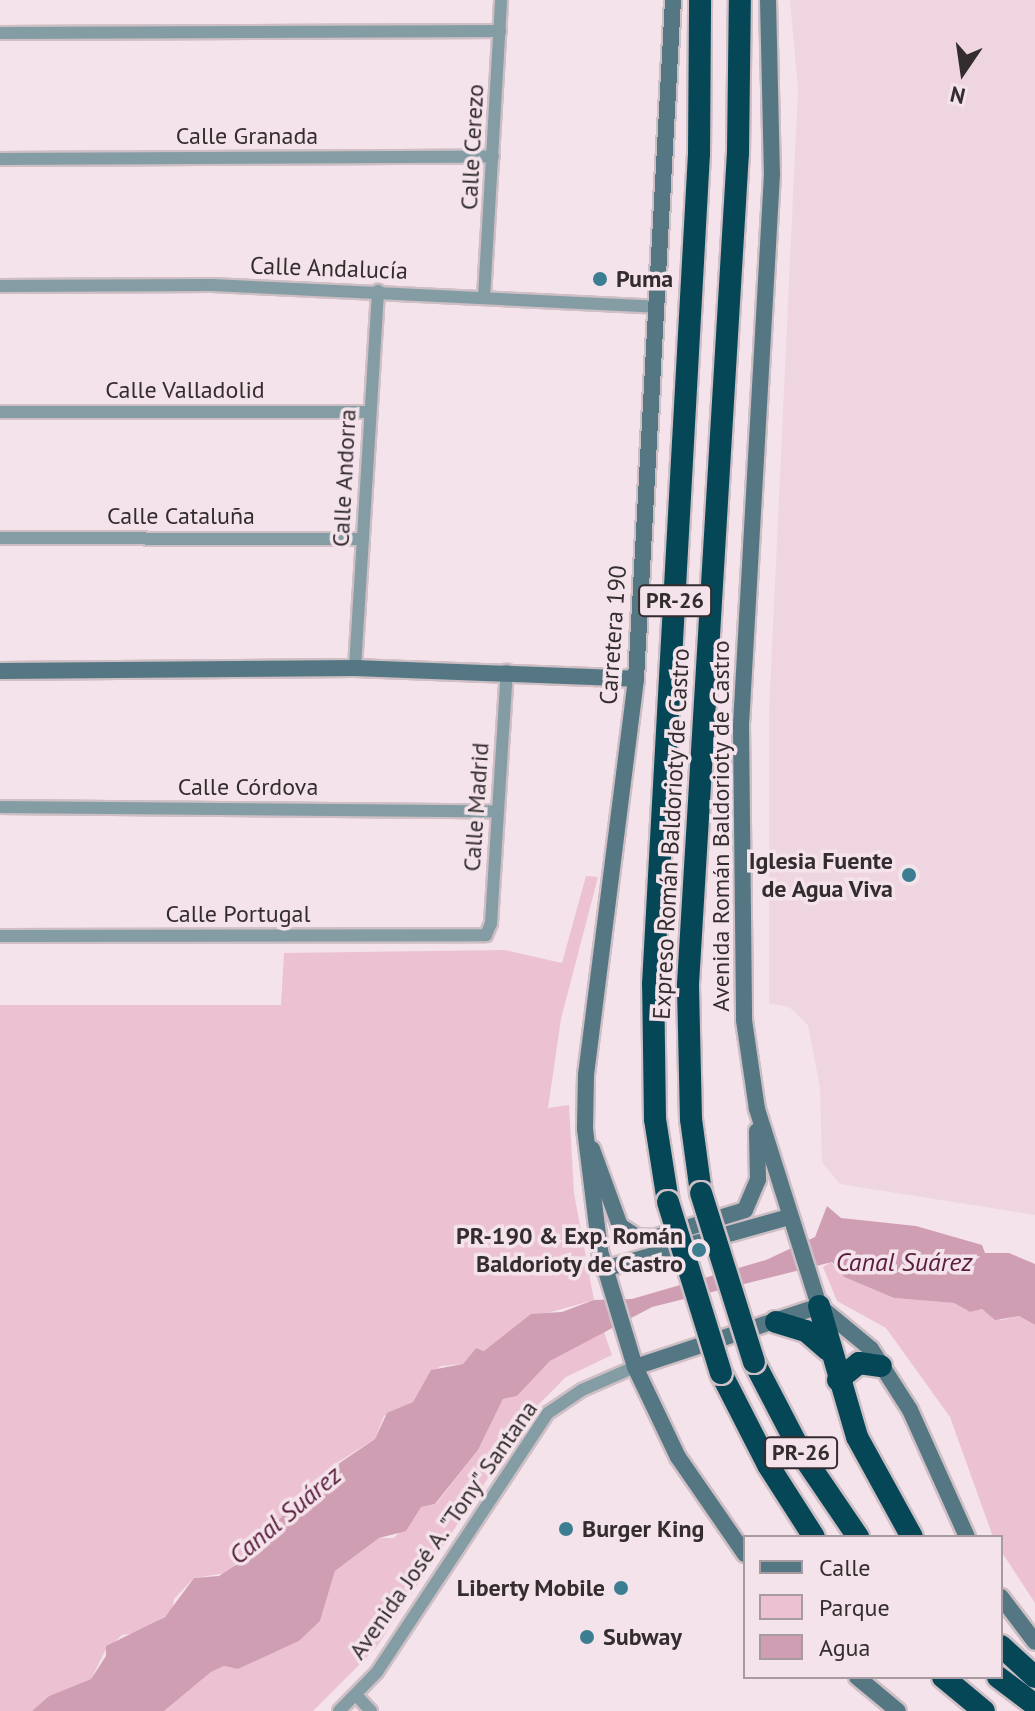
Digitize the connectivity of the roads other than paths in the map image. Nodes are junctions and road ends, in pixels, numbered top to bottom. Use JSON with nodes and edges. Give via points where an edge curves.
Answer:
{"nodes":[{"id":1,"x":501,"y":0,"type":"edge"},
{"id":2,"x":673,"y":0,"type":"edge"},
{"id":3,"x":700,"y":0,"type":"edge"},
{"id":4,"x":740,"y":0,"type":"edge"},
{"id":5,"x":768,"y":0,"type":"edge"},
{"id":6,"x":500,"y":31,"type":"junction"},
{"id":7,"x":0,"y":33,"type":"edge"},
{"id":8,"x":493,"y":156,"type":"junction"},
{"id":9,"x":0,"y":159,"type":"edge"},
{"id":10,"x":0,"y":286,"type":"edge"},
{"id":11,"x":378,"y":291,"type":"junction"},
{"id":12,"x":484,"y":297,"type":"junction"},
{"id":13,"x":656,"y":307,"type":"junction"},
{"id":14,"x":0,"y":412,"type":"edge"},
{"id":15,"x":370,"y":412,"type":"junction"},
{"id":16,"x":0,"y":538,"type":"edge"},
{"id":17,"x":363,"y":539,"type":"junction"},
{"id":18,"x":355,"y":668,"type":"junction"},
{"id":19,"x":0,"y":671,"type":"edge"},
{"id":20,"x":507,"y":671,"type":"junction"},
{"id":21,"x":636,"y":679,"type":"junction"},
{"id":22,"x":0,"y":807,"type":"edge"},
{"id":23,"x":496,"y":811,"type":"junction"},
{"id":24,"x":0,"y":936,"type":"edge"},
{"id":25,"x":475,"y":937,"type":"joint"},
{"id":26,"x":757,"y":1109,"type":"junction"},
{"id":27,"x":585,"y":1129,"type":"junction"},
{"id":28,"x":788,"y":1210,"type":"junction"},
{"id":29,"x":605,"y":1275,"type":"junction"},
{"id":30,"x":819,"y":1306,"type":"junction"},
{"id":31,"x":776,"y":1322,"type":"junction"},
{"id":32,"x":828,"y":1350,"type":"junction"},
{"id":33,"x":881,"y":1366,"type":"junction"},
{"id":34,"x":635,"y":1367,"type":"junction"},
{"id":35,"x":838,"y":1380,"type":"junction"},
{"id":36,"x":813,"y":1535,"type":"edge"},
{"id":37,"x":857,"y":1535,"type":"edge"},
{"id":38,"x":911,"y":1535,"type":"edge"},
{"id":39,"x":966,"y":1535,"type":"edge"},
{"id":40,"x":743,"y":1551,"type":"edge"},
{"id":41,"x":1003,"y":1600,"type":"edge"},
{"id":42,"x":1035,"y":1642,"type":"edge"},
{"id":43,"x":1003,"y":1648,"type":"edge"},
{"id":44,"x":1035,"y":1677,"type":"edge"},
{"id":45,"x":859,"y":1679,"type":"edge"},
{"id":46,"x":945,"y":1679,"type":"edge"},
{"id":47,"x":1001,"y":1679,"type":"edge"},
{"id":48,"x":356,"y":1695,"type":"junction"},
{"id":49,"x":1035,"y":1705,"type":"edge"},
{"id":50,"x":339,"y":1711,"type":"edge"},
{"id":51,"x":371,"y":1711,"type":"edge"},
{"id":52,"x":898,"y":1711,"type":"edge"},
{"id":53,"x":984,"y":1711,"type":"edge"}],
"edges":[{"from":1,"to":6,"type":"street","name":"Calle Cerezo"},
{"from":2,"to":13,"type":"street","name":"Carretera 190"},
{"from":3,"to":36,"type":"highway","name":"Expreso Román Baldorioty de Castro","number":"PR-26","bridge":true,"via":[[699,154],[653,984],[655,1119],[668,1202],[721,1373],[768,1465]]},
{"from":4,"to":37,"type":"highway","name":"Expreso Román Baldorioty de Castro","number":"PR-26","bridge":true,"via":[[738,153],[687,996],[691,1119],[701,1193],[754,1362],[803,1456]]},
{"from":5,"to":26,"type":"street","name":"Avenida Román Baldorioty de Castro","via":[[772,174],[741,725],[744,1020]]},
{"from":6,"to":7,"type":"street"},
{"from":6,"to":8,"type":"street","name":"Calle Cerezo"},
{"from":8,"to":9,"type":"street","name":"Calle Granada"},
{"from":8,"to":12,"type":"street","name":"Calle Cerezo"},
{"from":10,"to":11,"type":"street","name":"Calle Andalucía"},
{"from":11,"to":12,"type":"street","name":"Calle Andalucía"},
{"from":11,"to":15,"type":"street","name":"Calle Andorra"},
{"from":12,"to":13,"type":"street","name":"Calle Andalucía"},
{"from":13,"to":21,"type":"street","name":"Carretera 190"},
{"from":14,"to":15,"type":"street","name":"Calle Valladolid"},
{"from":15,"to":17,"type":"street","name":"Calle Andorra"},
{"from":16,"to":17,"type":"street","name":"Calle Cataluña"},
{"from":17,"to":18,"type":"street","name":"Calle Andorra"},
{"from":18,"to":19,"type":"street"},
{"from":18,"to":20,"type":"street"},
{"from":20,"to":21,"type":"street"},
{"from":20,"to":23,"type":"street","name":"Calle Madrid"},
{"from":21,"to":27,"type":"street","name":"Carretera 190","via":[[586,1075]]},
{"from":22,"to":23,"type":"street","name":"Calle Córdova"},
{"from":23,"to":25,"type":"street","name":"Calle Madrid","via":[[491,923],[486,935]]},
{"from":24,"to":25,"type":"street","name":"Calle Portugal"},
{"from":26,"to":27,"type":"street","via":[[758,1180],[745,1210],[654,1238],[637,1237],[620,1226]]},
{"from":26,"to":28,"type":"street","name":"Avenida Román Baldorioty de Castro"},
{"from":27,"to":29,"type":"street","name":"Carretera 190"},
{"from":28,"to":29,"type":"street"},
{"from":28,"to":30,"type":"street","name":"Avenida Román Baldorioty de Castro"},
{"from":29,"to":34,"type":"street","name":"Carretera 190"},
{"from":30,"to":31,"type":"street","name":"Avenida José A. \"Tony\" Santana"},
{"from":30,"to":32,"type":"highway"},
{"from":30,"to":33,"type":"street","via":[[855,1333]]},
{"from":31,"to":32,"type":"highway","via":[[806,1331]]},
{"from":31,"to":34,"type":"street","name":"Avenida José A. \"Tony\" Santana"},
{"from":32,"to":35,"type":"highway"},
{"from":33,"to":35,"type":"highway","via":[[859,1363]]},
{"from":33,"to":39,"type":"street","via":[[910,1410]]},
{"from":34,"to":40,"type":"street","name":"Carretera 190","via":[[678,1457]]},
{"from":34,"to":48,"type":"street","name":"Avenida José A. \"Tony\" Santana","via":[[582,1390],[548,1413],[377,1672]]},
{"from":35,"to":38,"type":"highway","via":[[872,1471]]},
{"from":41,"to":42,"type":"street"},
{"from":43,"to":44,"type":"highway"},
{"from":45,"to":52,"type":"street"},
{"from":46,"to":53,"type":"highway"},
{"from":47,"to":49,"type":"highway"},
{"from":48,"to":50,"type":"street","name":"Avenida José A. \"Tony\" Santana"},
{"from":48,"to":51,"type":"street"}]}
